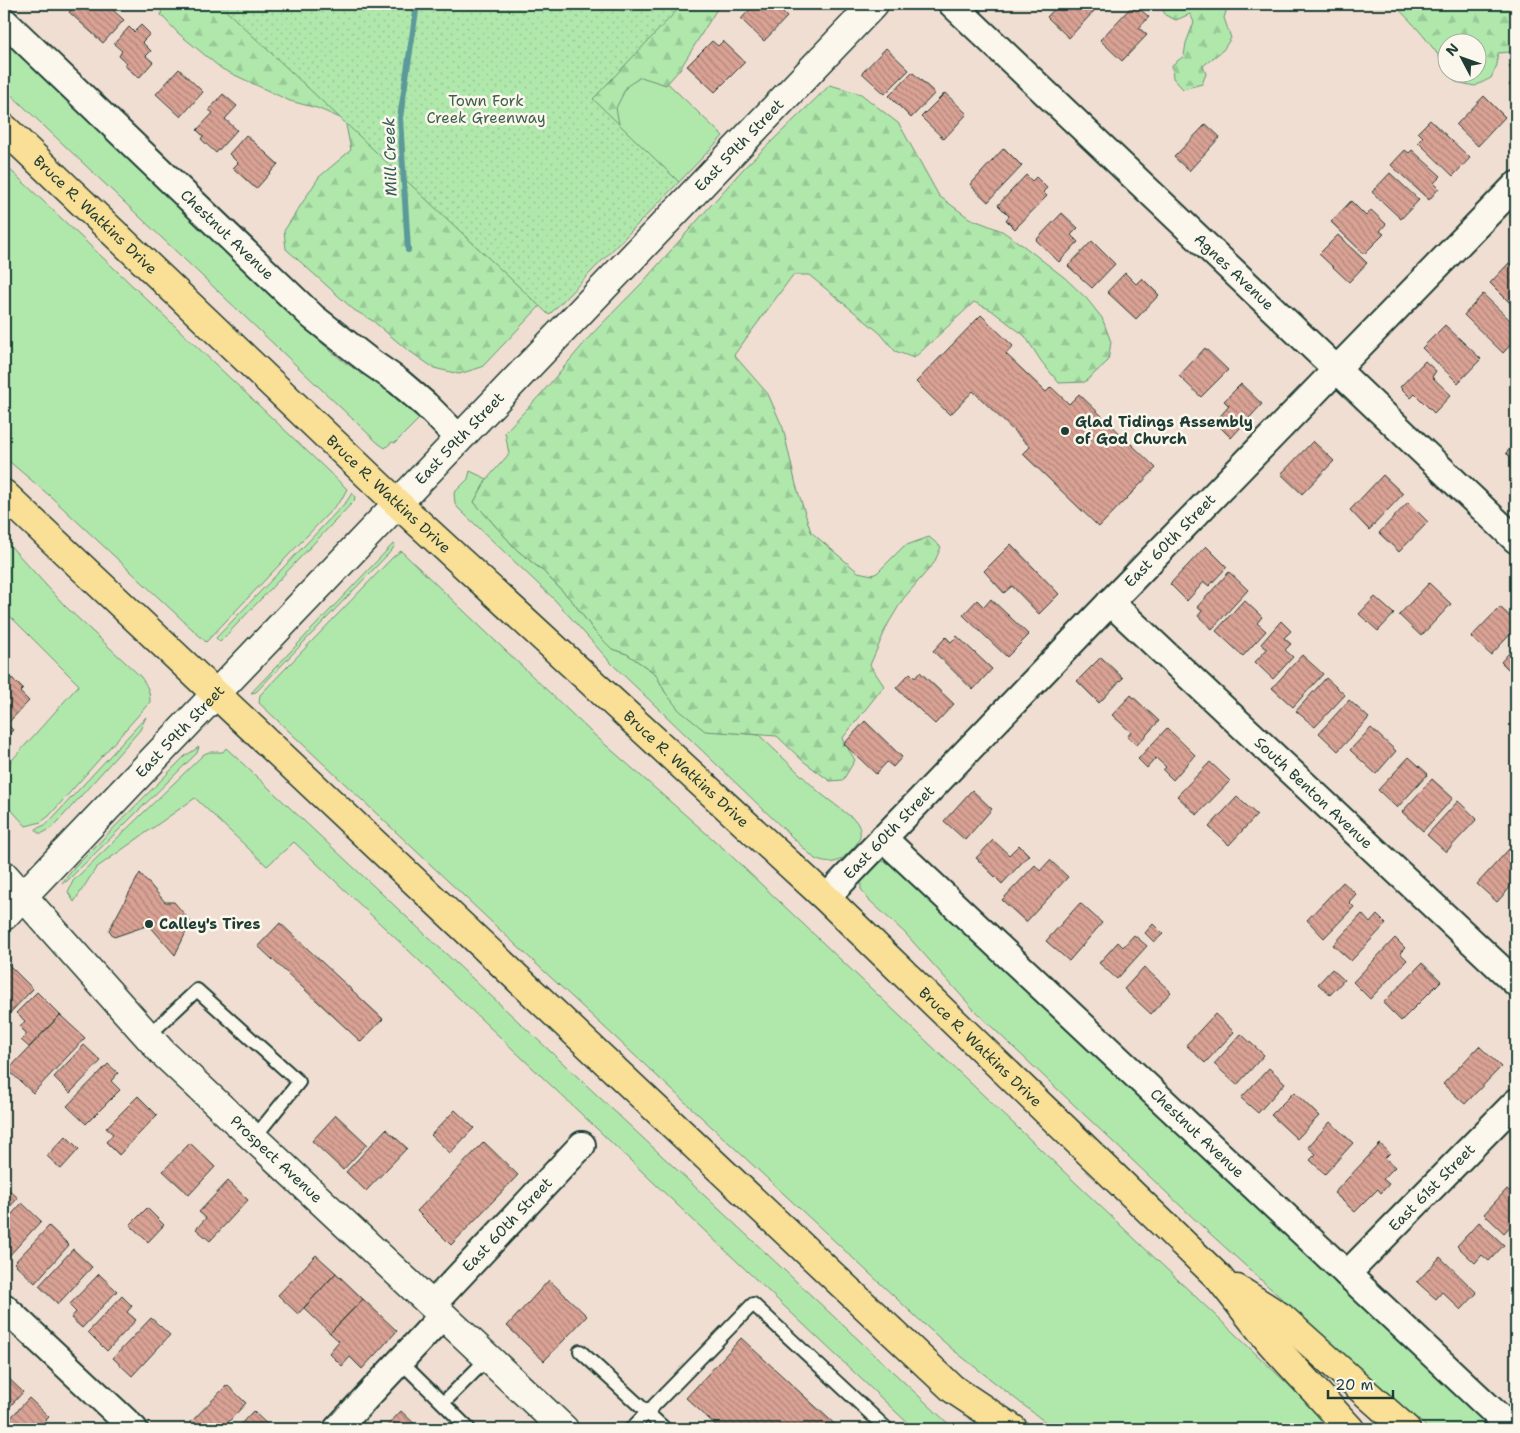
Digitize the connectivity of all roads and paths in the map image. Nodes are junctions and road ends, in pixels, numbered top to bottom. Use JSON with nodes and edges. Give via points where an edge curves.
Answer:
{"nodes":[{"id":1,"x":874,"y":4,"type":"edge"},
{"id":2,"x":952,"y":4,"type":"edge"},
{"id":3,"x":4,"y":21,"type":"edge"},
{"id":4,"x":4,"y":128,"type":"edge"},
{"id":5,"x":1516,"y":185,"type":"edge"},
{"id":6,"x":1337,"y":370,"type":"junction"},
{"id":7,"x":459,"y":438,"type":"junction"},
{"id":8,"x":4,"y":494,"type":"edge"},
{"id":9,"x":397,"y":503,"type":"junction"},
{"id":10,"x":1516,"y":540,"type":"edge"},
{"id":11,"x":1110,"y":602,"type":"junction"},
{"id":12,"x":216,"y":695,"type":"junction"},
{"id":13,"x":883,"y":838,"type":"junction"},
{"id":14,"x":4,"y":875,"type":"edge"},
{"id":15,"x":23,"y":896,"type":"junction"},
{"id":16,"x":826,"y":898,"type":"junction"},
{"id":17,"x":4,"y":916,"type":"edge"},
{"id":18,"x":1516,"y":983,"type":"edge"},
{"id":19,"x":148,"y":1036,"type":"junction"},
{"id":20,"x":1516,"y":1102,"type":"edge"},
{"id":21,"x":254,"y":1138,"type":"junction"},
{"id":22,"x":582,"y":1146,"type":"dead end"},
{"id":23,"x":1347,"y":1274,"type":"junction"},
{"id":24,"x":1219,"y":1278,"type":"junction"},
{"id":25,"x":4,"y":1307,"type":"edge"},
{"id":26,"x":437,"y":1310,"type":"junction"},
{"id":27,"x":580,"y":1351,"type":"dead end"},
{"id":28,"x":488,"y":1358,"type":"junction"},
{"id":29,"x":400,"y":1361,"type":"junction"},
{"id":30,"x":953,"y":1388,"type":"junction"},
{"id":31,"x":443,"y":1403,"type":"junction"},
{"id":32,"x":647,"y":1412,"type":"junction"},
{"id":33,"x":347,"y":1426,"type":"edge"},
{"id":34,"x":134,"y":1429,"type":"edge"},
{"id":35,"x":469,"y":1429,"type":"edge"},
{"id":36,"x":564,"y":1429,"type":"edge"},
{"id":37,"x":631,"y":1429,"type":"edge"},
{"id":38,"x":665,"y":1429,"type":"edge"},
{"id":39,"x":887,"y":1429,"type":"edge"},
{"id":40,"x":995,"y":1429,"type":"edge"},
{"id":41,"x":1013,"y":1429,"type":"edge"},
{"id":42,"x":1350,"y":1429,"type":"edge"},
{"id":43,"x":1406,"y":1429,"type":"edge"},
{"id":44,"x":1512,"y":1429,"type":"edge"}],
"edges":[{"from":1,"to":7,"type":"street","name":"East 59th Street"},
{"from":2,"to":6,"type":"street","name":"Agnes Avenue"},
{"from":3,"to":7,"type":"street","name":"Chestnut Avenue","via":[[313,317],[398,381]]},
{"from":4,"to":9,"type":"highway","name":"Bruce R. Watkins Drive"},
{"from":5,"to":6,"type":"street","name":"East 60th Street"},
{"from":6,"to":10,"type":"street","name":"Agnes Avenue"},
{"from":6,"to":11,"type":"street","name":"East 60th Street"},
{"from":7,"to":9,"type":"street","name":"East 59th Street"},
{"from":8,"to":12,"type":"highway"},
{"from":9,"to":12,"type":"street","name":"East 59th Street"},
{"from":9,"to":16,"type":"highway","name":"Bruce R. Watkins Drive"},
{"from":11,"to":13,"type":"street","name":"East 60th Street"},
{"from":11,"to":18,"type":"street","name":"South Benton Avenue"},
{"from":12,"to":15,"type":"street","name":"East 59th Street"},
{"from":12,"to":30,"type":"highway"},
{"from":13,"to":16,"type":"street","name":"East 60th Street"},
{"from":13,"to":23,"type":"street","name":"Chestnut Avenue"},
{"from":14,"to":15,"type":"street","name":"Prospect Avenue"},
{"from":15,"to":17,"type":"street","name":"East 59th Street"},
{"from":15,"to":19,"type":"street","name":"Prospect Avenue"},
{"from":16,"to":24,"type":"highway","name":"Bruce R. Watkins Drive"},
{"from":19,"to":21,"type":"street","name":"Prospect Avenue"},
{"from":19,"to":21,"type":"lane","via":[[197,990],[299,1082]]},
{"from":20,"to":23,"type":"street","name":"East 61st Street"},
{"from":21,"to":26,"type":"street","name":"Prospect Avenue"},
{"from":22,"to":26,"type":"street","name":"East 60th Street"},
{"from":23,"to":44,"type":"street","name":"Chestnut Avenue"},
{"from":24,"to":42,"type":"highway","name":"Bruce R. Watkins Drive","via":[[1270,1343]]},
{"from":24,"to":43,"type":"highway","via":[[1280,1317]]},
{"from":25,"to":34,"type":"street"},
{"from":26,"to":28,"type":"street","name":"Prospect Avenue"},
{"from":26,"to":29,"type":"street","name":"East 60th Street"},
{"from":27,"to":32,"type":"lane"},
{"from":28,"to":31,"type":"lane"},
{"from":28,"to":36,"type":"street","name":"Prospect Avenue"},
{"from":29,"to":31,"type":"lane"},
{"from":29,"to":33,"type":"street","name":"East 60th Street"},
{"from":30,"to":40,"type":"highway"},
{"from":30,"to":41,"type":"highway"},
{"from":31,"to":35,"type":"lane"},
{"from":32,"to":37,"type":"lane"},
{"from":32,"to":38,"type":"lane"},
{"from":32,"to":39,"type":"lane","via":[[753,1304]]}]}
